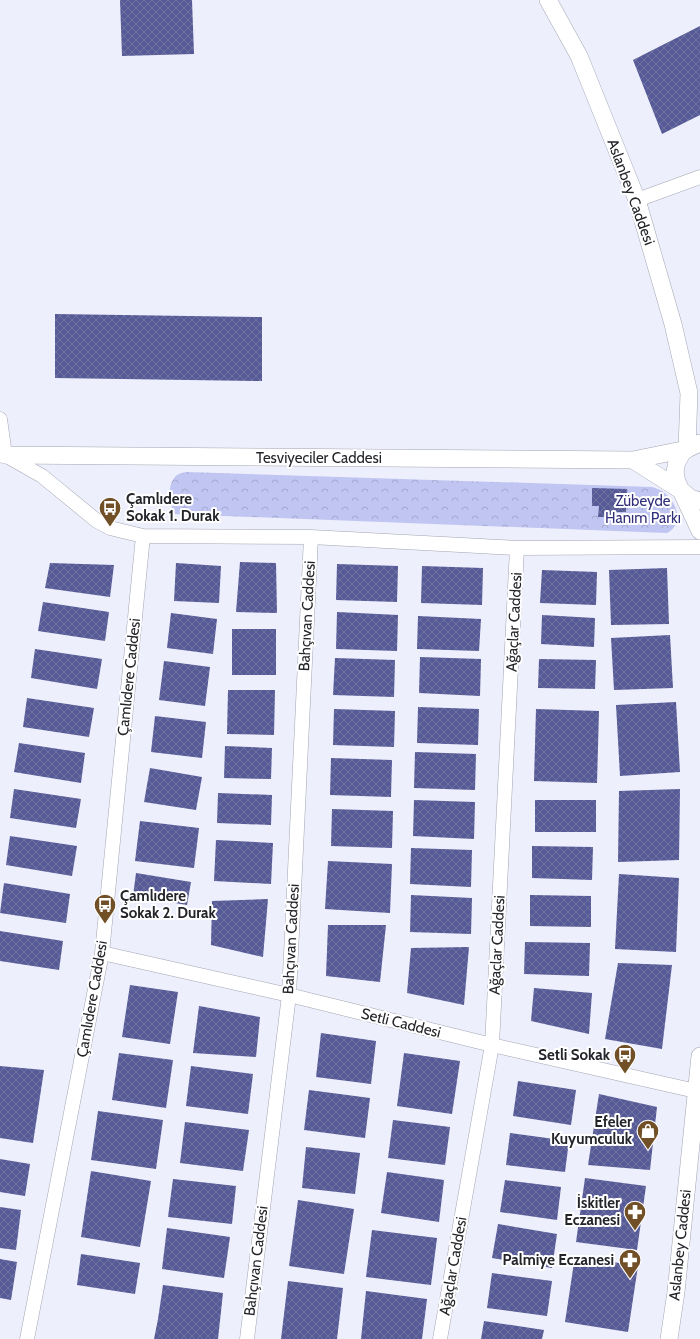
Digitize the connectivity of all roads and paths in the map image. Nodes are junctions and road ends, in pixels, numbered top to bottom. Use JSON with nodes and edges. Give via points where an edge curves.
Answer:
{"nodes":[{"id":1,"x":548,"y":0,"type":"edge"},
{"id":2,"x":700,"y":177,"type":"edge"},
{"id":3,"x":637,"y":200,"type":"junction"},
{"id":4,"x":689,"y":393,"type":"junction"},
{"id":5,"x":700,"y":414,"type":"edge"},
{"id":6,"x":0,"y":419,"type":"edge"},
{"id":7,"x":693,"y":446,"type":"edge"},
{"id":8,"x":2,"y":456,"type":"edge"},
{"id":9,"x":633,"y":460,"type":"junction"},
{"id":10,"x":682,"y":491,"type":"junction"},
{"id":11,"x":700,"y":501,"type":"edge"},
{"id":12,"x":700,"y":531,"type":"edge"},
{"id":13,"x":143,"y":536,"type":"junction"},
{"id":14,"x":311,"y":537,"type":"junction"},
{"id":15,"x":700,"y":547,"type":"edge"},
{"id":16,"x":517,"y":548,"type":"junction"},
{"id":17,"x":102,"y":953,"type":"junction"},
{"id":18,"x":289,"y":995,"type":"junction"},
{"id":19,"x":492,"y":1045,"type":"junction"},
{"id":20,"x":700,"y":1056,"type":"edge"},
{"id":21,"x":698,"y":1091,"type":"edge"},
{"id":22,"x":27,"y":1339,"type":"edge"},
{"id":23,"x":247,"y":1339,"type":"edge"},
{"id":24,"x":440,"y":1339,"type":"edge"},
{"id":25,"x":669,"y":1339,"type":"edge"}],
"edges":[{"from":1,"to":3,"type":"street","name":"Aslanbey Caddesi","via":[[579,56]]},
{"from":2,"to":3,"type":"street"},
{"from":3,"to":4,"type":"street","name":"Aslanbey Caddesi","via":[[673,324]]},
{"from":4,"to":5,"type":"street"},
{"from":4,"to":7,"type":"street"},
{"from":6,"to":8,"type":"street"},
{"from":7,"to":9,"type":"street","name":"Tesviyeciler Caddesi"},
{"from":7,"to":10,"type":"street","via":[[682,453],[677,462],[676,482]]},
{"from":8,"to":9,"type":"street","name":"Tesviyeciler Caddesi"},
{"from":8,"to":13,"type":"street","via":[[42,476],[97,521],[110,528]]},
{"from":9,"to":10,"type":"street"},
{"from":10,"to":11,"type":"street","via":[[690,498]]},
{"from":10,"to":12,"type":"street"},
{"from":13,"to":14,"type":"street"},
{"from":13,"to":17,"type":"street","name":"Çamlıdere Caddesi"},
{"from":14,"to":16,"type":"street"},
{"from":14,"to":18,"type":"street","name":"Bahçıvan Caddesi"},
{"from":15,"to":16,"type":"street"},
{"from":16,"to":19,"type":"street","name":"Ağaçlar Caddesi"},
{"from":17,"to":18,"type":"street","name":"Setli Caddesi"},
{"from":17,"to":22,"type":"street","name":"Çamlıdere Caddesi"},
{"from":18,"to":19,"type":"street","name":"Setli Caddesi"},
{"from":18,"to":23,"type":"street","name":"Bahçıvan Caddesi"},
{"from":19,"to":21,"type":"street","name":"Setli Caddesi"},
{"from":19,"to":24,"type":"street","name":"Ağaçlar Caddesi"},
{"from":20,"to":21,"type":"street","name":"Aslanbey Caddesi"},
{"from":21,"to":25,"type":"street","name":"Aslanbey Caddesi"}]}
